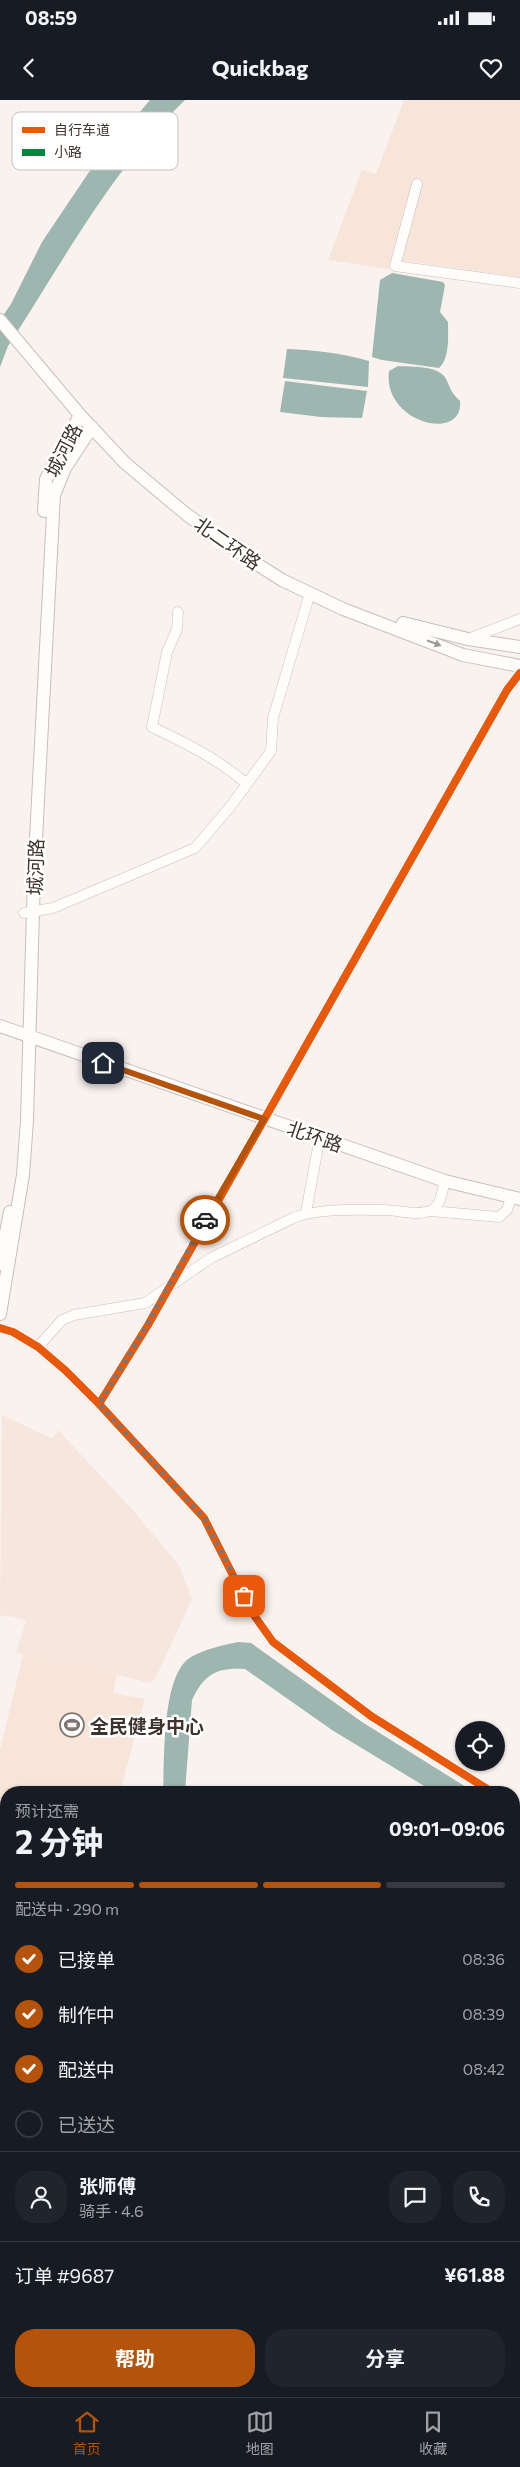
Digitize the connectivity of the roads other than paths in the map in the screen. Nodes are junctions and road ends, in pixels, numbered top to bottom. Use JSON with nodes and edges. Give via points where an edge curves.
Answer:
{"nodes":[{"id":1,"x":417,"y":184,"type":"dead end"},
{"id":2,"x":520,"y":283,"type":"edge"},
{"id":3,"x":0,"y":309,"type":"edge"},
{"id":4,"x":0,"y":320,"type":"edge"},
{"id":5,"x":21,"y":340,"type":"junction"},
{"id":6,"x":80,"y":415,"type":"junction"},
{"id":7,"x":92,"y":427,"type":"junction"},
{"id":8,"x":310,"y":593,"type":"junction"},
{"id":9,"x":178,"y":612,"type":"dead end"},
{"id":10,"x":520,"y":619,"type":"edge"},
{"id":11,"x":468,"y":639,"type":"junction"},
{"id":12,"x":520,"y":647,"type":"edge"},
{"id":13,"x":520,"y":666,"type":"edge"},
{"id":14,"x":520,"y":673,"type":"edge"},
{"id":15,"x":247,"y":784,"type":"junction"},
{"id":16,"x":29,"y":912,"type":"junction"},
{"id":17,"x":0,"y":1026,"type":"edge"},
{"id":18,"x":25,"y":1035,"type":"junction"},
{"id":19,"x":264,"y":1119,"type":"junction"},
{"id":20,"x":321,"y":1138,"type":"junction"},
{"id":21,"x":445,"y":1181,"type":"junction"},
{"id":22,"x":516,"y":1199,"type":"edge"},
{"id":23,"x":431,"y":1211,"type":"junction"},
{"id":24,"x":306,"y":1213,"type":"junction"},
{"id":25,"x":0,"y":1264,"type":"edge"},
{"id":26,"x":165,"y":1291,"type":"junction"},
{"id":27,"x":0,"y":1314,"type":"edge"},
{"id":28,"x":0,"y":1328,"type":"edge"},
{"id":29,"x":38,"y":1347,"type":"junction"},
{"id":30,"x":99,"y":1404,"type":"junction"},
{"id":31,"x":482,"y":1786,"type":"edge"}],
"edges":[{"from":1,"to":2,"type":"street","via":[[395,266]]},
{"from":3,"to":5,"type":"main road","name":"北二环路"},
{"from":4,"to":5,"type":"main road","name":"北二环路"},
{"from":5,"to":6,"type":"main road","name":"北二环路"},
{"from":5,"to":11,"type":"main road","name":"北二环路","via":[[130,457],[256,556],[346,602],[409,626]]},
{"from":6,"to":7,"type":"main road","name":"北二环路"},
{"from":6,"to":16,"type":"main road","name":"城河路","via":[[46,479]]},
{"from":7,"to":8,"type":"main road","name":"北二环路","via":[[125,463],[186,514],[252,561]]},
{"from":7,"to":16,"type":"main road","name":"城河路","via":[[65,468],[54,495]]},
{"from":8,"to":13,"type":"main road","name":"北二环路","one_way":true,"via":[[463,655]]},
{"from":8,"to":15,"type":"street","via":[[273,718],[271,751]]},
{"from":9,"to":15,"type":"street","via":[[177,629],[167,652],[152,727],[220,763]]},
{"from":10,"to":11,"type":"street"},
{"from":11,"to":12,"type":"main road","name":"北二环路"},
{"from":14,"to":19,"type":"street","via":[[507,690]]},
{"from":15,"to":16,"type":"street","via":[[195,848],[54,908]]},
{"from":16,"to":18,"type":"main road","name":"城河路"},
{"from":17,"to":18,"type":"main road","name":"北环路"},
{"from":18,"to":19,"type":"main road","name":"北环路"},
{"from":18,"to":25,"type":"main road","name":"城河路","via":[[19,1137]]},
{"from":18,"to":27,"type":"main road","name":"城河路","via":[[27,1120],[23,1175]]},
{"from":19,"to":20,"type":"main road","name":"北环路"},
{"from":19,"to":26,"type":"street"},
{"from":20,"to":21,"type":"main road","name":"北环路"},
{"from":20,"to":24,"type":"street"},
{"from":21,"to":22,"type":"main road","name":"北环路"},
{"from":21,"to":23,"type":"street","via":[[438,1204]]},
{"from":22,"to":23,"type":"street","via":[[499,1217]]},
{"from":23,"to":24,"type":"street"},
{"from":24,"to":26,"type":"street","via":[[211,1258]]},
{"from":26,"to":29,"type":"street","via":[[145,1303],[62,1320]]},
{"from":26,"to":30,"type":"street"},
{"from":28,"to":29,"type":"street"},
{"from":29,"to":30,"type":"street"},
{"from":30,"to":31,"type":"street","via":[[204,1518],[251,1611],[273,1642],[371,1716]]}]}
